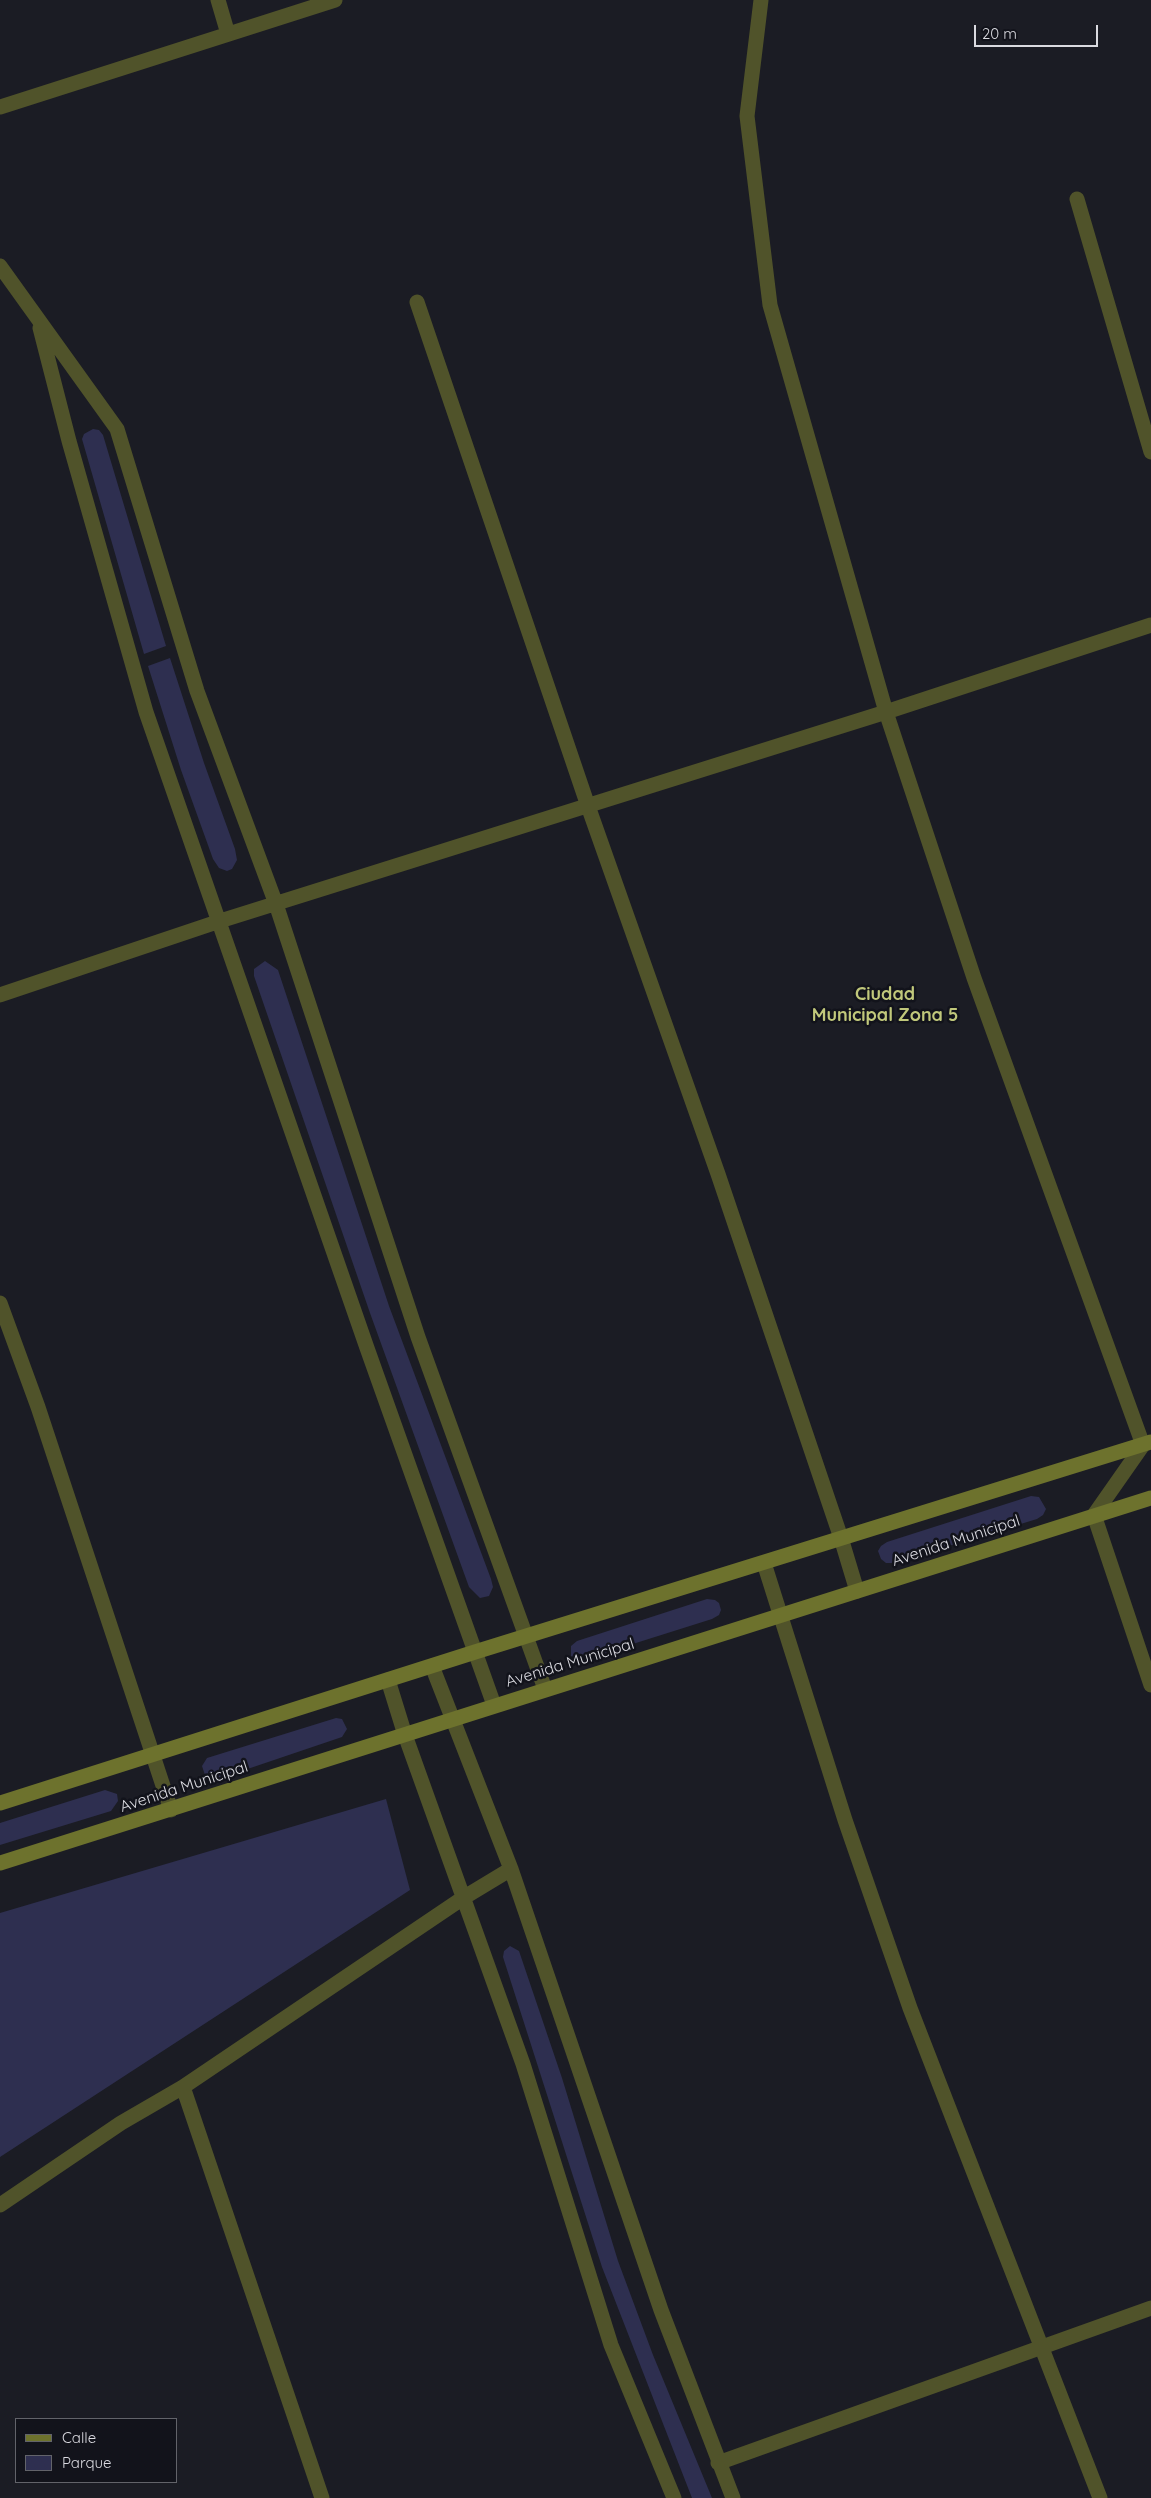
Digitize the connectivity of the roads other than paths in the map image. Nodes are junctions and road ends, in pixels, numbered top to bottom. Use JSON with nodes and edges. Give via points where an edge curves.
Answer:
{"nodes":[{"id":1,"x":218,"y":0,"type":"edge"},
{"id":2,"x":335,"y":0,"type":"edge"},
{"id":3,"x":761,"y":0,"type":"edge"},
{"id":4,"x":228,"y":34,"type":"junction"},
{"id":5,"x":0,"y":107,"type":"edge"},
{"id":6,"x":1077,"y":199,"type":"dead end"},
{"id":7,"x":0,"y":266,"type":"edge"},
{"id":8,"x":417,"y":302,"type":"dead end"},
{"id":9,"x":38,"y":319,"type":"junction"},
{"id":10,"x":1151,"y":452,"type":"edge"},
{"id":11,"x":1151,"y":624,"type":"edge"},
{"id":12,"x":886,"y":712,"type":"junction"},
{"id":13,"x":588,"y":806,"type":"junction"},
{"id":14,"x":276,"y":904,"type":"junction"},
{"id":15,"x":220,"y":921,"type":"junction"},
{"id":16,"x":0,"y":995,"type":"edge"},
{"id":17,"x":0,"y":1303,"type":"edge"},
{"id":18,"x":1147,"y":1443,"type":"edge"},
{"id":19,"x":1151,"y":1498,"type":"edge"},
{"id":20,"x":1094,"y":1515,"type":"junction"},
{"id":21,"x":841,"y":1538,"type":"junction"},
{"id":22,"x":764,"y":1563,"type":"junction"},
{"id":23,"x":857,"y":1591,"type":"junction"},
{"id":24,"x":781,"y":1613,"type":"junction"},
{"id":25,"x":526,"y":1636,"type":"junction"},
{"id":26,"x":1145,"y":1647,"type":"edge"},
{"id":27,"x":475,"y":1652,"type":"junction"},
{"id":28,"x":432,"y":1666,"type":"junction"},
{"id":29,"x":388,"y":1680,"type":"junction"},
{"id":30,"x":1151,"y":1685,"type":"edge"},
{"id":31,"x":545,"y":1689,"type":"junction"},
{"id":32,"x":494,"y":1705,"type":"junction"},
{"id":33,"x":452,"y":1720,"type":"junction"},
{"id":34,"x":406,"y":1735,"type":"junction"},
{"id":35,"x":154,"y":1755,"type":"junction"},
{"id":36,"x":0,"y":1803,"type":"edge"},
{"id":37,"x":171,"y":1810,"type":"junction"},
{"id":38,"x":0,"y":1863,"type":"edge"},
{"id":39,"x":511,"y":1869,"type":"junction"},
{"id":40,"x":463,"y":1898,"type":"junction"},
{"id":41,"x":183,"y":2087,"type":"junction"},
{"id":42,"x":0,"y":2205,"type":"edge"},
{"id":43,"x":1151,"y":2308,"type":"edge"},
{"id":44,"x":1042,"y":2349,"type":"junction"},
{"id":45,"x":718,"y":2463,"type":"junction"},
{"id":46,"x":322,"y":2498,"type":"edge"},
{"id":47,"x":674,"y":2498,"type":"edge"},
{"id":48,"x":732,"y":2498,"type":"edge"},
{"id":49,"x":1100,"y":2498,"type":"edge"}],
"edges":[{"from":1,"to":4,"type":"street"},
{"from":2,"to":4,"type":"street"},
{"from":3,"to":12,"type":"street","via":[[746,116],[770,305]]},
{"from":4,"to":5,"type":"street"},
{"from":6,"to":10,"type":"street"},
{"from":7,"to":9,"type":"street"},
{"from":8,"to":13,"type":"street"},
{"from":9,"to":14,"type":"street","via":[[117,430],[197,691]]},
{"from":9,"to":15,"type":"street","via":[[146,712]]},
{"from":11,"to":12,"type":"street"},
{"from":12,"to":13,"type":"street"},
{"from":12,"to":18,"type":"street","via":[[974,978]]},
{"from":13,"to":14,"type":"street"},
{"from":13,"to":21,"type":"street"},
{"from":14,"to":15,"type":"street"},
{"from":14,"to":25,"type":"street","via":[[418,1337]]},
{"from":15,"to":16,"type":"street"},
{"from":15,"to":27,"type":"street"},
{"from":17,"to":35,"type":"street"},
{"from":18,"to":20,"type":"street"},
{"from":18,"to":21,"type":"street"},
{"from":19,"to":20,"type":"street","name":"Avenida Municipal"},
{"from":20,"to":23,"type":"street","name":"Avenida Municipal"},
{"from":20,"to":26,"type":"street"},
{"from":21,"to":22,"type":"street"},
{"from":21,"to":23,"type":"street"},
{"from":22,"to":24,"type":"street"},
{"from":22,"to":25,"type":"street"},
{"from":23,"to":24,"type":"street","name":"Avenida Municipal"},
{"from":24,"to":31,"type":"street","name":"Avenida Municipal"},
{"from":24,"to":44,"type":"street","via":[[845,1820],[910,2008]]},
{"from":25,"to":27,"type":"street"},
{"from":25,"to":31,"type":"street"},
{"from":26,"to":30,"type":"street"},
{"from":27,"to":28,"type":"street"},
{"from":27,"to":32,"type":"street"},
{"from":28,"to":29,"type":"street"},
{"from":28,"to":33,"type":"street"},
{"from":29,"to":34,"type":"street"},
{"from":29,"to":35,"type":"street"},
{"from":31,"to":32,"type":"street","name":"Avenida Municipal"},
{"from":32,"to":33,"type":"street","name":"Avenida Municipal"},
{"from":33,"to":34,"type":"street","name":"Avenida Municipal"},
{"from":33,"to":39,"type":"street"},
{"from":34,"to":37,"type":"street","name":"Avenida Municipal"},
{"from":34,"to":40,"type":"street"},
{"from":35,"to":36,"type":"street"},
{"from":35,"to":37,"type":"street"},
{"from":37,"to":38,"type":"street","name":"Avenida Municipal"},
{"from":39,"to":40,"type":"street"},
{"from":39,"to":45,"type":"street","via":[[661,2310]]},
{"from":40,"to":41,"type":"street"},
{"from":40,"to":47,"type":"street","via":[[523,2064],[611,2345]]},
{"from":41,"to":42,"type":"street","via":[[121,2123]]},
{"from":41,"to":46,"type":"street"},
{"from":43,"to":44,"type":"street"},
{"from":44,"to":45,"type":"street"},
{"from":44,"to":49,"type":"street"},
{"from":45,"to":48,"type":"street"}]}
